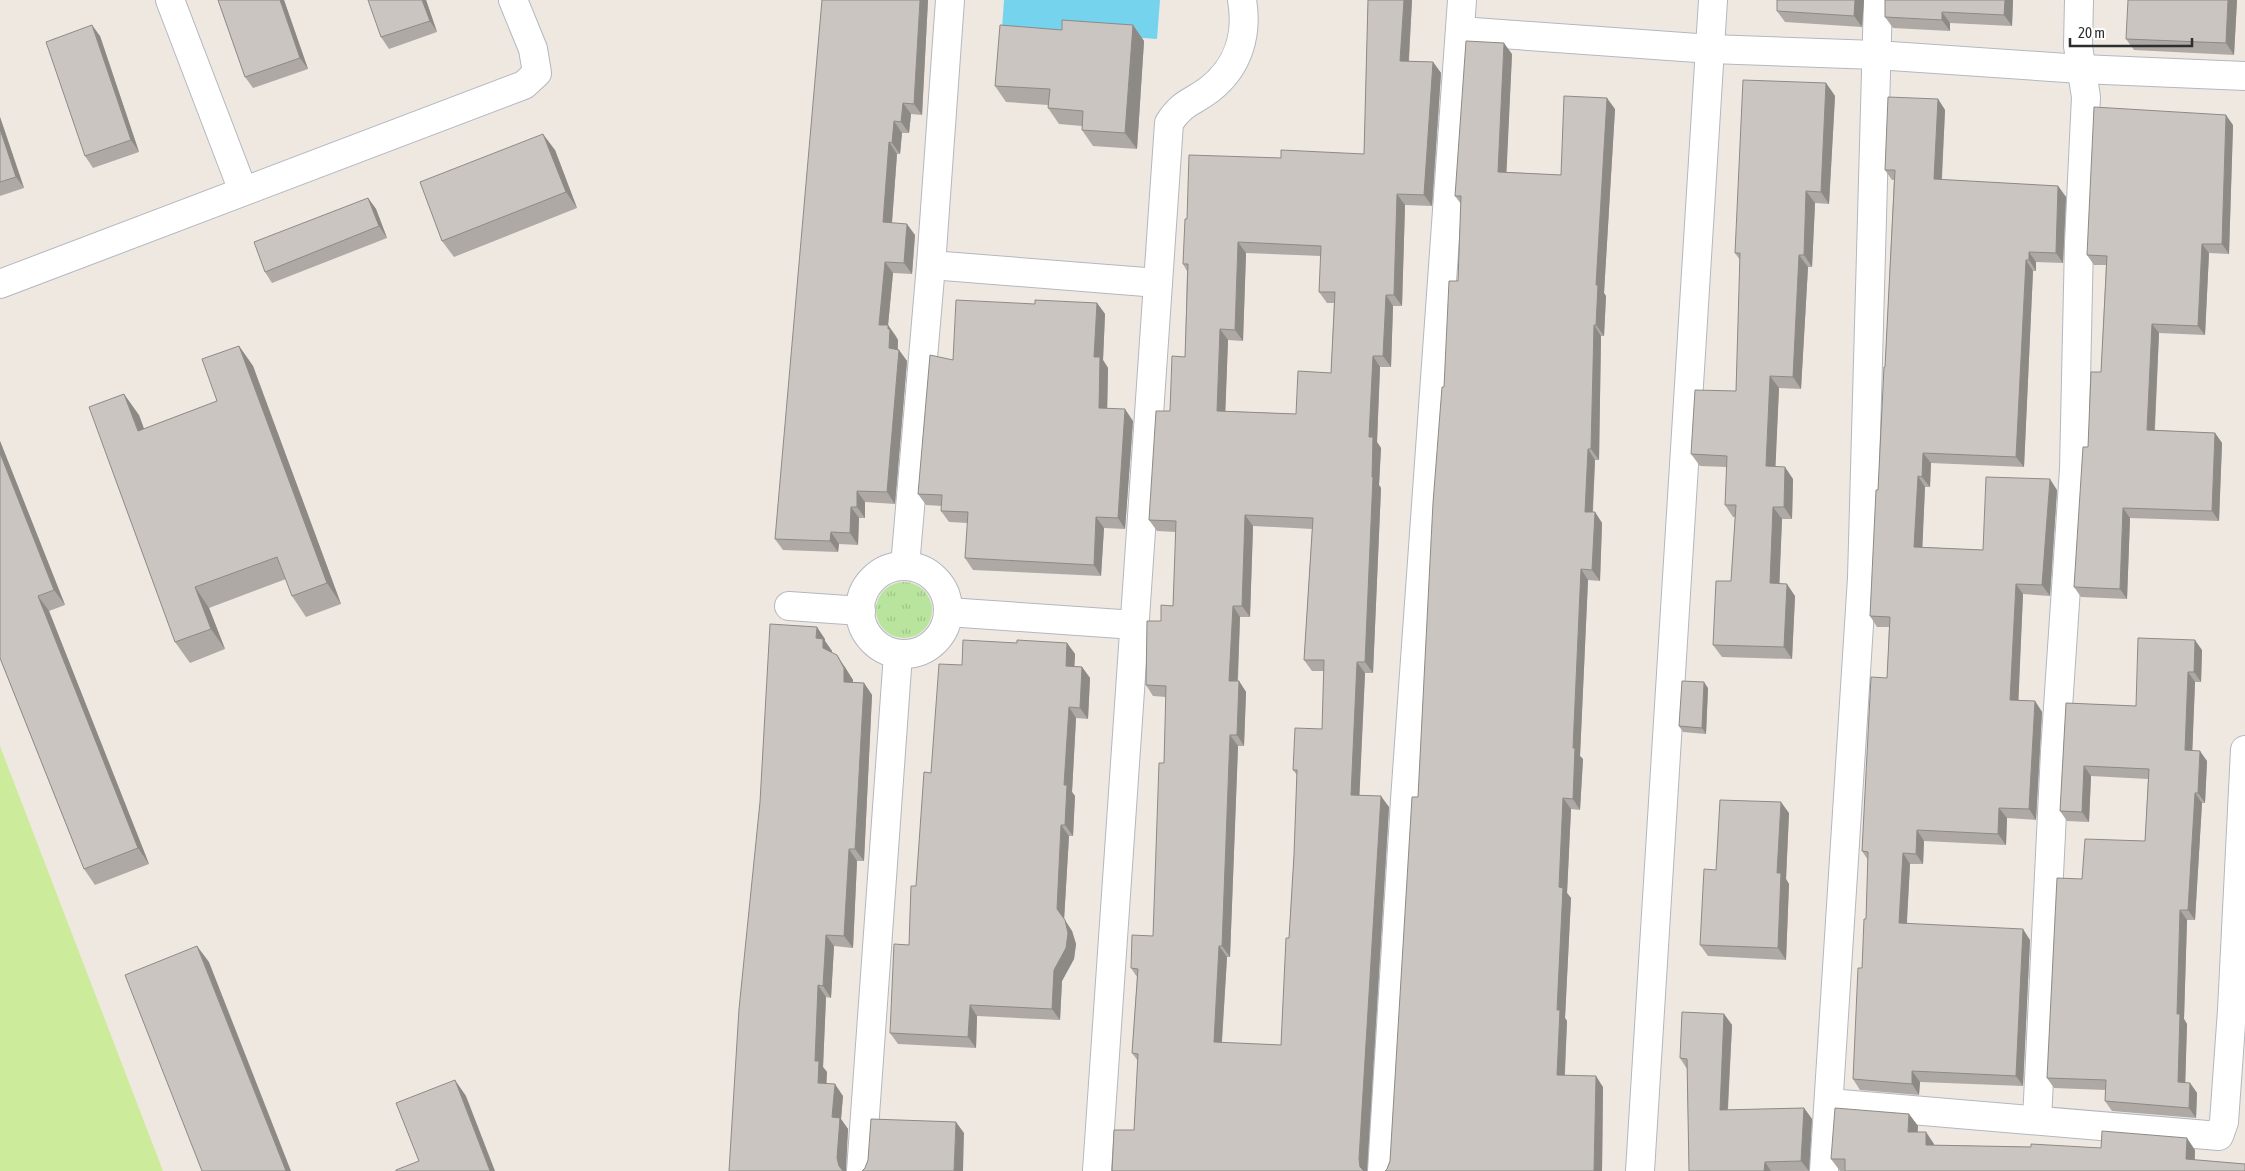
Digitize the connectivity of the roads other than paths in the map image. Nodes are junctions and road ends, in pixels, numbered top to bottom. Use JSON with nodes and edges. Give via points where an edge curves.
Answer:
{"nodes":[{"id":1,"x":170,"y":0,"type":"edge"},
{"id":2,"x":513,"y":0,"type":"edge"},
{"id":3,"x":950,"y":0,"type":"edge"},
{"id":4,"x":1242,"y":0,"type":"edge"},
{"id":5,"x":1462,"y":0,"type":"edge"},
{"id":6,"x":1713,"y":0,"type":"edge"},
{"id":7,"x":1878,"y":0,"type":"edge"},
{"id":8,"x":2079,"y":0,"type":"edge"},
{"id":9,"x":1460,"y":31,"type":"junction"},
{"id":10,"x":1711,"y":49,"type":"junction"},
{"id":11,"x":1876,"y":55,"type":"junction"},
{"id":12,"x":2081,"y":70,"type":"junction"},
{"id":13,"x":2245,"y":76,"type":"edge"},
{"id":14,"x":243,"y":191,"type":"junction"},
{"id":15,"x":931,"y":265,"type":"junction"},
{"id":16,"x":1158,"y":283,"type":"junction"},
{"id":17,"x":0,"y":284,"type":"edge"},
{"id":18,"x":904,"y":566,"type":"junction"},
{"id":19,"x":789,"y":606,"type":"dead end"},
{"id":20,"x":860,"y":611,"type":"junction"},
{"id":21,"x":948,"y":612,"type":"junction"},
{"id":22,"x":1135,"y":625,"type":"junction"},
{"id":23,"x":898,"y":654,"type":"junction"},
{"id":24,"x":2245,"y":750,"type":"edge"},
{"id":25,"x":2236,"y":1059,"type":"edge"},
{"id":26,"x":1829,"y":1103,"type":"junction"},
{"id":27,"x":2037,"y":1120,"type":"junction"},
{"id":28,"x":862,"y":1171,"type":"edge"},
{"id":29,"x":1097,"y":1171,"type":"edge"},
{"id":30,"x":1382,"y":1171,"type":"edge"},
{"id":31,"x":1640,"y":1171,"type":"edge"},
{"id":32,"x":1824,"y":1171,"type":"edge"}],
"edges":[{"from":1,"to":14,"type":"street"},
{"from":2,"to":14,"type":"street","via":[[533,48],[537,73],[524,86]]},
{"from":3,"to":15,"type":"street"},
{"from":4,"to":16,"type":"street","via":[[1244,26],[1239,52],[1226,73],[1209,89],[1185,103],[1169,123]]},
{"from":5,"to":9,"type":"street"},
{"from":6,"to":10,"type":"street"},
{"from":7,"to":11,"type":"street"},
{"from":8,"to":12,"type":"street"},
{"from":9,"to":10,"type":"street"},
{"from":9,"to":30,"type":"street","via":[[1404,800]]},
{"from":10,"to":11,"type":"street"},
{"from":10,"to":31,"type":"street"},
{"from":11,"to":12,"type":"street"},
{"from":11,"to":26,"type":"street","via":[[1862,578]]},
{"from":12,"to":13,"type":"street"},
{"from":12,"to":27,"type":"street","via":[[2086,96],[2074,469],[2055,752]]},
{"from":14,"to":17,"type":"street"},
{"from":15,"to":16,"type":"street"},
{"from":15,"to":18,"type":"street"},
{"from":16,"to":22,"type":"street"},
{"from":18,"to":20,"type":"street","via":[[886,571],[870,583],[864,591]]},
{"from":18,"to":21,"type":"street","via":[[924,572],[939,584]]},
{"from":19,"to":20,"type":"street"},
{"from":20,"to":23,"type":"street","via":[[872,639],[879,646]]},
{"from":21,"to":22,"type":"street"},
{"from":21,"to":23,"type":"street","via":[[942,632],[928,647]]},
{"from":22,"to":29,"type":"street"},
{"from":23,"to":28,"type":"street"},
{"from":24,"to":25,"type":"street","via":[[2232,1010]]},
{"from":25,"to":27,"type":"street","via":[[2224,1122],[2216,1137]]},
{"from":26,"to":27,"type":"street"},
{"from":26,"to":32,"type":"street"}]}
